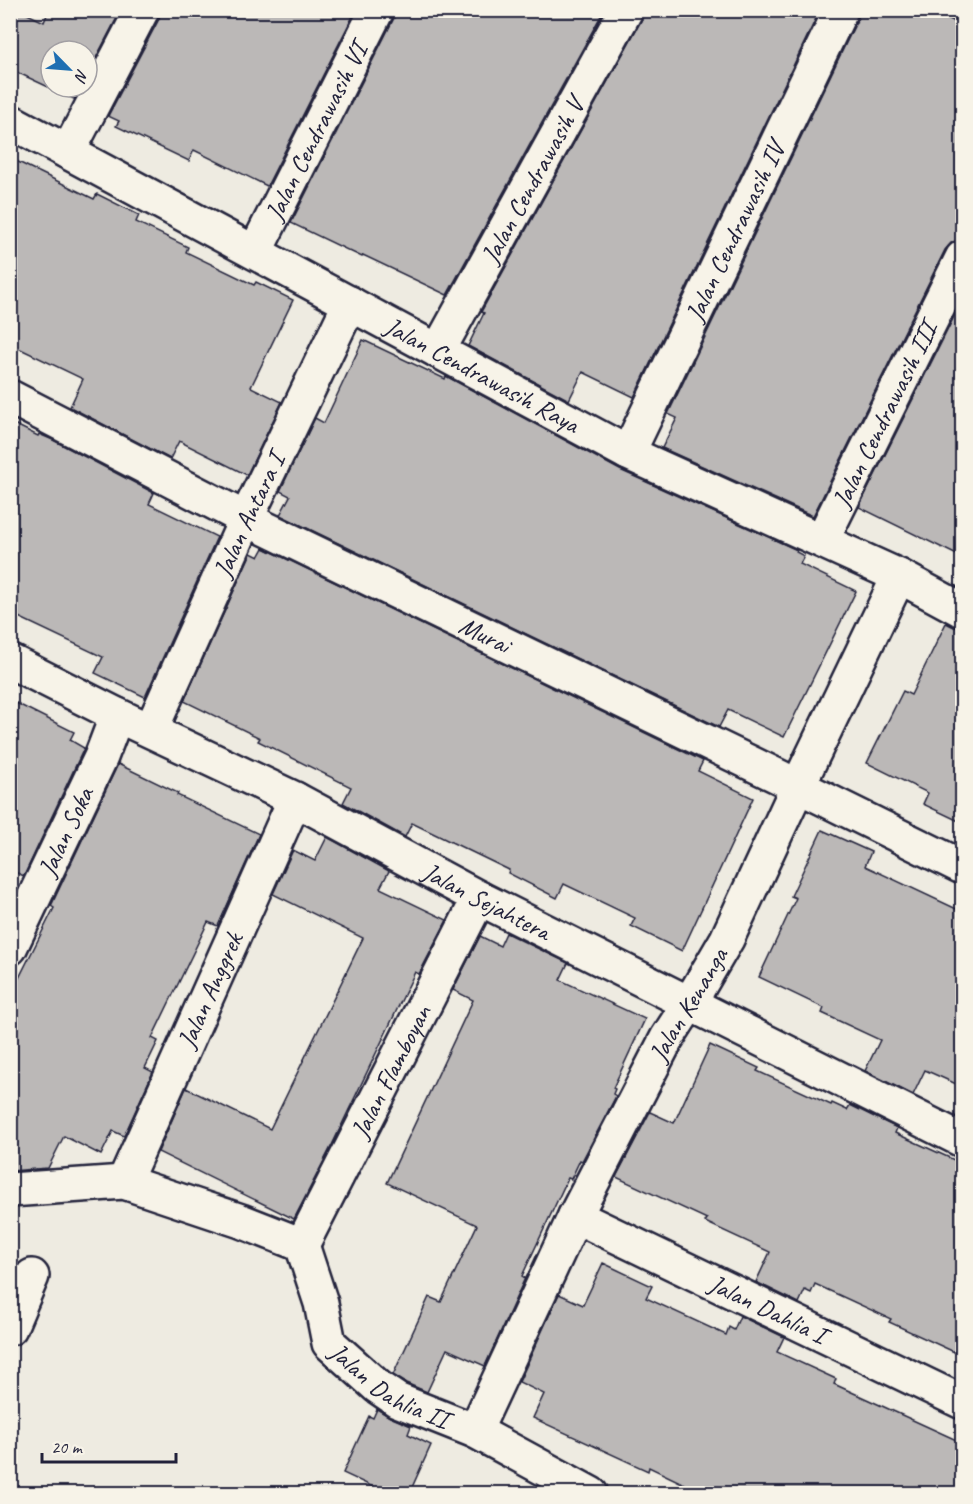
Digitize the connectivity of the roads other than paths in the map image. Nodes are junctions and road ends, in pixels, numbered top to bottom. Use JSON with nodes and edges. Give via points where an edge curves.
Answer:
{"nodes":[{"id":1,"x":142,"y":10,"type":"edge"},
{"id":2,"x":377,"y":10,"type":"edge"},
{"id":3,"x":626,"y":10,"type":"edge"},
{"id":4,"x":841,"y":10,"type":"edge"},
{"id":5,"x":10,"y":121,"type":"edge"},
{"id":6,"x":68,"y":152,"type":"junction"},
{"id":7,"x":255,"y":252,"type":"junction"},
{"id":8,"x":963,"y":258,"type":"edge"},
{"id":9,"x":350,"y":303,"type":"junction"},
{"id":10,"x":438,"y":351,"type":"junction"},
{"id":11,"x":10,"y":397,"type":"edge"},
{"id":12,"x":628,"y":453,"type":"junction"},
{"id":13,"x":246,"y":519,"type":"junction"},
{"id":14,"x":822,"y":540,"type":"junction"},
{"id":15,"x":899,"y":576,"type":"junction"},
{"id":16,"x":963,"y":609,"type":"edge"},
{"id":17,"x":10,"y":661,"type":"edge"},
{"id":18,"x":117,"y":715,"type":"junction"},
{"id":19,"x":151,"y":730,"type":"junction"},
{"id":20,"x":798,"y":786,"type":"junction"},
{"id":21,"x":294,"y":800,"type":"junction"},
{"id":22,"x":963,"y":867,"type":"edge"},
{"id":23,"x":479,"y":898,"type":"junction"},
{"id":24,"x":10,"y":948,"type":"edge"},
{"id":25,"x":689,"y":1004,"type":"junction"},
{"id":26,"x":963,"y":1140,"type":"edge"},
{"id":27,"x":124,"y":1182,"type":"junction"},
{"id":28,"x":10,"y":1190,"type":"edge"},
{"id":29,"x":575,"y":1216,"type":"junction"},
{"id":30,"x":302,"y":1245,"type":"junction"},
{"id":31,"x":32,"y":1276,"type":"dead end"},
{"id":32,"x":10,"y":1328,"type":"edge"},
{"id":33,"x":963,"y":1402,"type":"edge"},
{"id":34,"x":474,"y":1431,"type":"junction"},
{"id":35,"x":591,"y":1494,"type":"edge"}],
"edges":[{"from":1,"to":6,"type":"street"},
{"from":2,"to":7,"type":"street","name":"Jalan Cendrawasih VI"},
{"from":3,"to":10,"type":"street","name":"Jalan Cendrawasih V"},
{"from":4,"to":12,"type":"street","name":"Jalan Cendrawasih IV"},
{"from":5,"to":6,"type":"street","name":"Jalan Cendrawasih Raya"},
{"from":6,"to":7,"type":"street","name":"Jalan Cendrawasih Raya"},
{"from":7,"to":9,"type":"street","name":"Jalan Cendrawasih Raya"},
{"from":8,"to":14,"type":"street","name":"Jalan Cendrawasih III"},
{"from":9,"to":10,"type":"street","name":"Jalan Cendrawasih Raya"},
{"from":9,"to":13,"type":"street","name":"Jalan Antara I"},
{"from":10,"to":12,"type":"street","name":"Jalan Cendrawasih Raya"},
{"from":11,"to":13,"type":"street","name":"Murai"},
{"from":12,"to":14,"type":"street","name":"Jalan Cendrawasih Raya"},
{"from":13,"to":19,"type":"street","name":"Jalan Antara I"},
{"from":13,"to":20,"type":"street","name":"Murai"},
{"from":14,"to":15,"type":"street","name":"Jalan Cendrawasih Raya"},
{"from":15,"to":16,"type":"street","name":"Jalan Cendrawasih Raya"},
{"from":15,"to":20,"type":"street","name":"Jalan Kenanga"},
{"from":17,"to":18,"type":"street","name":"Jalan Sejahtera"},
{"from":18,"to":19,"type":"street","name":"Jalan Sejahtera"},
{"from":18,"to":24,"type":"street","name":"Jalan Soka"},
{"from":19,"to":21,"type":"street","name":"Jalan Sejahtera"},
{"from":20,"to":22,"type":"street","name":"Murai"},
{"from":20,"to":25,"type":"street","name":"Jalan Kenanga","via":[[727,939]]},
{"from":21,"to":23,"type":"street","name":"Jalan Sejahtera"},
{"from":21,"to":27,"type":"street","name":"Jalan Anggrek"},
{"from":23,"to":25,"type":"street","name":"Jalan Sejahtera"},
{"from":23,"to":30,"type":"street","name":"Jalan Flamboyan"},
{"from":25,"to":26,"type":"street","name":"Jalan Sejahtera"},
{"from":25,"to":29,"type":"street","name":"Jalan Kenanga","via":[[667,1038]]},
{"from":27,"to":28,"type":"street"},
{"from":27,"to":30,"type":"street"},
{"from":29,"to":33,"type":"street","name":"Jalan Dahlia I"},
{"from":29,"to":34,"type":"street","name":"Jalan Kenanga"},
{"from":30,"to":34,"type":"street","name":"Jalan Dahlia II","via":[[329,1343],[396,1400]]},
{"from":31,"to":32,"type":"street"},
{"from":34,"to":35,"type":"street","name":"Jalan Dahlia II"}]}
